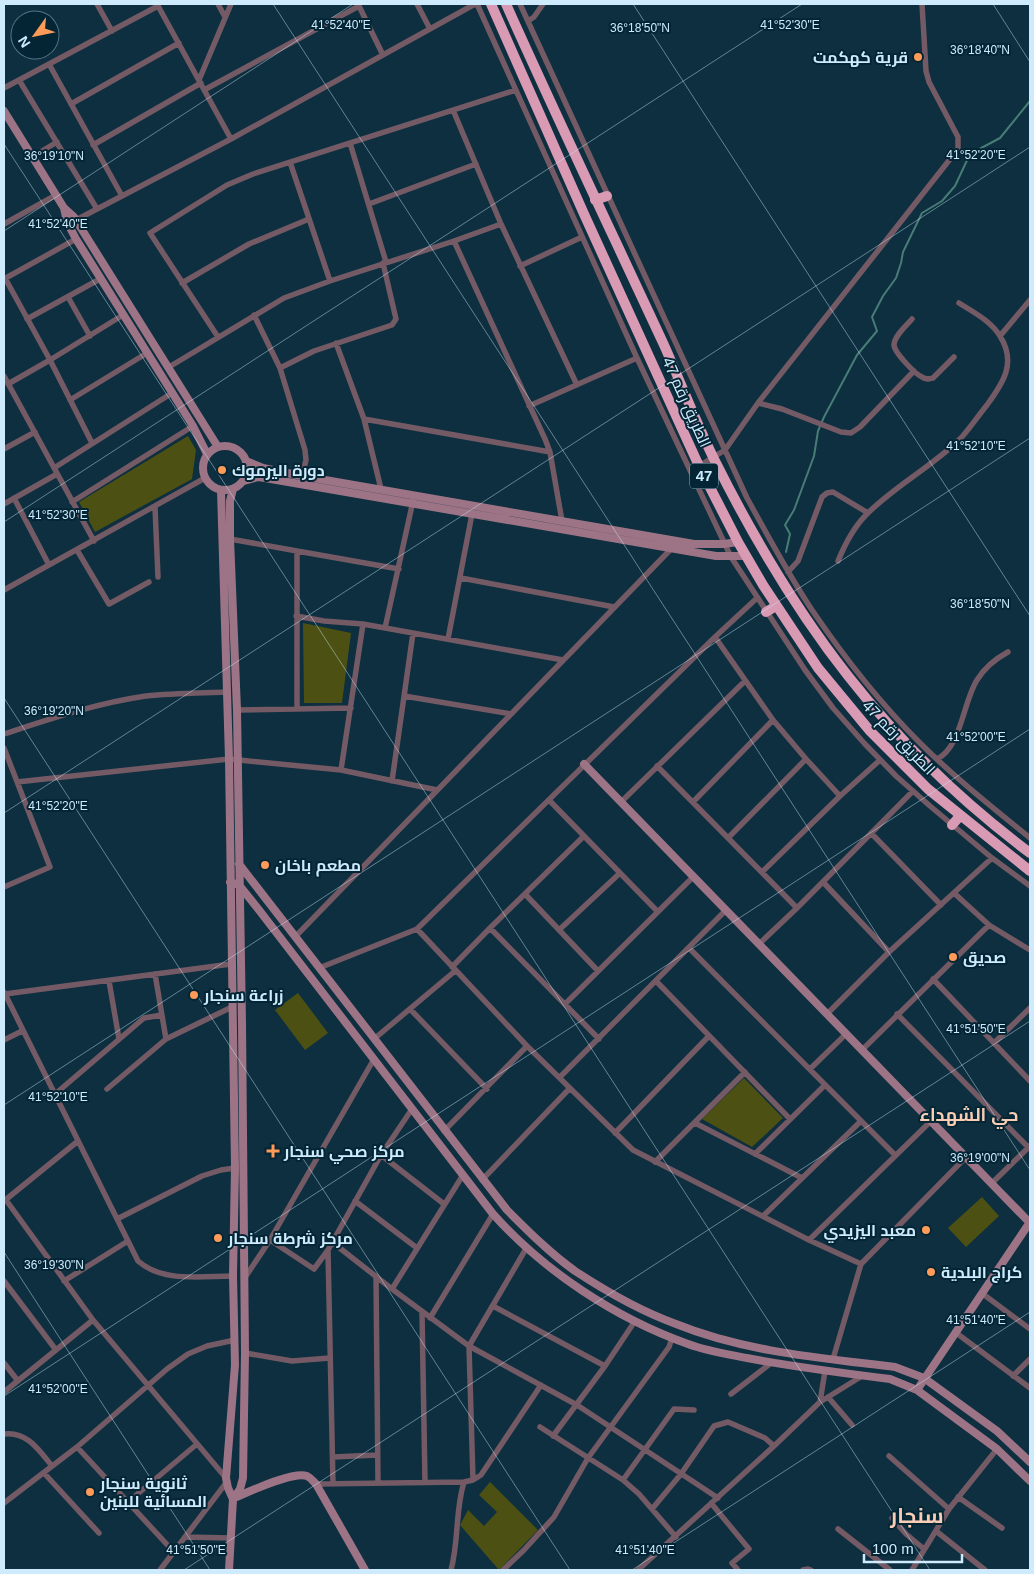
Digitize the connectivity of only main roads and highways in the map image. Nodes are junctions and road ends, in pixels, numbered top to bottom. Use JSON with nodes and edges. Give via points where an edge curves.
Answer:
{"nodes":[{"id":1,"x":491,"y":4,"type":"edge"},
{"id":2,"x":506,"y":4,"type":"edge"},
{"id":3,"x":522,"y":41,"type":"junction"},
{"id":4,"x":510,"y":47,"type":"junction"},
{"id":5,"x":607,"y":196,"type":"road end"},
{"id":6,"x":595,"y":200,"type":"junction"},
{"id":7,"x":676,"y":415,"type":"junction"},
{"id":8,"x":665,"y":418,"type":"road end"},
{"id":9,"x":776,"y":606,"type":"junction"},
{"id":10,"x":812,"y":610,"type":"road end"},
{"id":11,"x":766,"y":612,"type":"road end"},
{"id":12,"x":803,"y":616,"type":"junction"},
{"id":13,"x":960,"y":816,"type":"junction"},
{"id":14,"x":952,"y":825,"type":"road end"},
{"id":15,"x":1029,"y":852,"type":"edge"},
{"id":16,"x":1020,"y":864,"type":"junction"},
{"id":17,"x":1030,"y":871,"type":"edge"}],
"edges":[{"from":1,"to":4,"type":"highway","name":"الطريق رقم 47","number":"47"},
{"from":2,"to":3,"type":"highway","name":"الطريق رقم 47","number":"47"},
{"from":3,"to":4,"type":"highway"},
{"from":3,"to":6,"type":"highway","name":"الطريق رقم 47","number":"47"},
{"from":4,"to":7,"type":"highway","name":"الطريق رقم 47","number":"47"},
{"from":5,"to":6,"type":"highway"},
{"from":6,"to":12,"type":"highway","name":"الطريق رقم 47","number":"47","via":[[713,458],[754,536]]},
{"from":7,"to":8,"type":"highway"},
{"from":7,"to":9,"type":"highway","name":"الطريق رقم 47","number":"47","via":[[738,542]]},
{"from":9,"to":11,"type":"highway"},
{"from":9,"to":13,"type":"highway","name":"الطريق رقم 47","number":"47","via":[[818,668],[870,732]]},
{"from":10,"to":12,"type":"highway"},
{"from":12,"to":15,"type":"highway","name":"الطريق رقم 47","number":"47","via":[[852,684],[898,736],[948,785]]},
{"from":13,"to":14,"type":"highway"},
{"from":13,"to":16,"type":"highway","name":"الطريق رقم 47","number":"47"},
{"from":15,"to":16,"type":"highway"},
{"from":16,"to":17,"type":"highway","name":"الطريق رقم 47","number":"47"}]}
